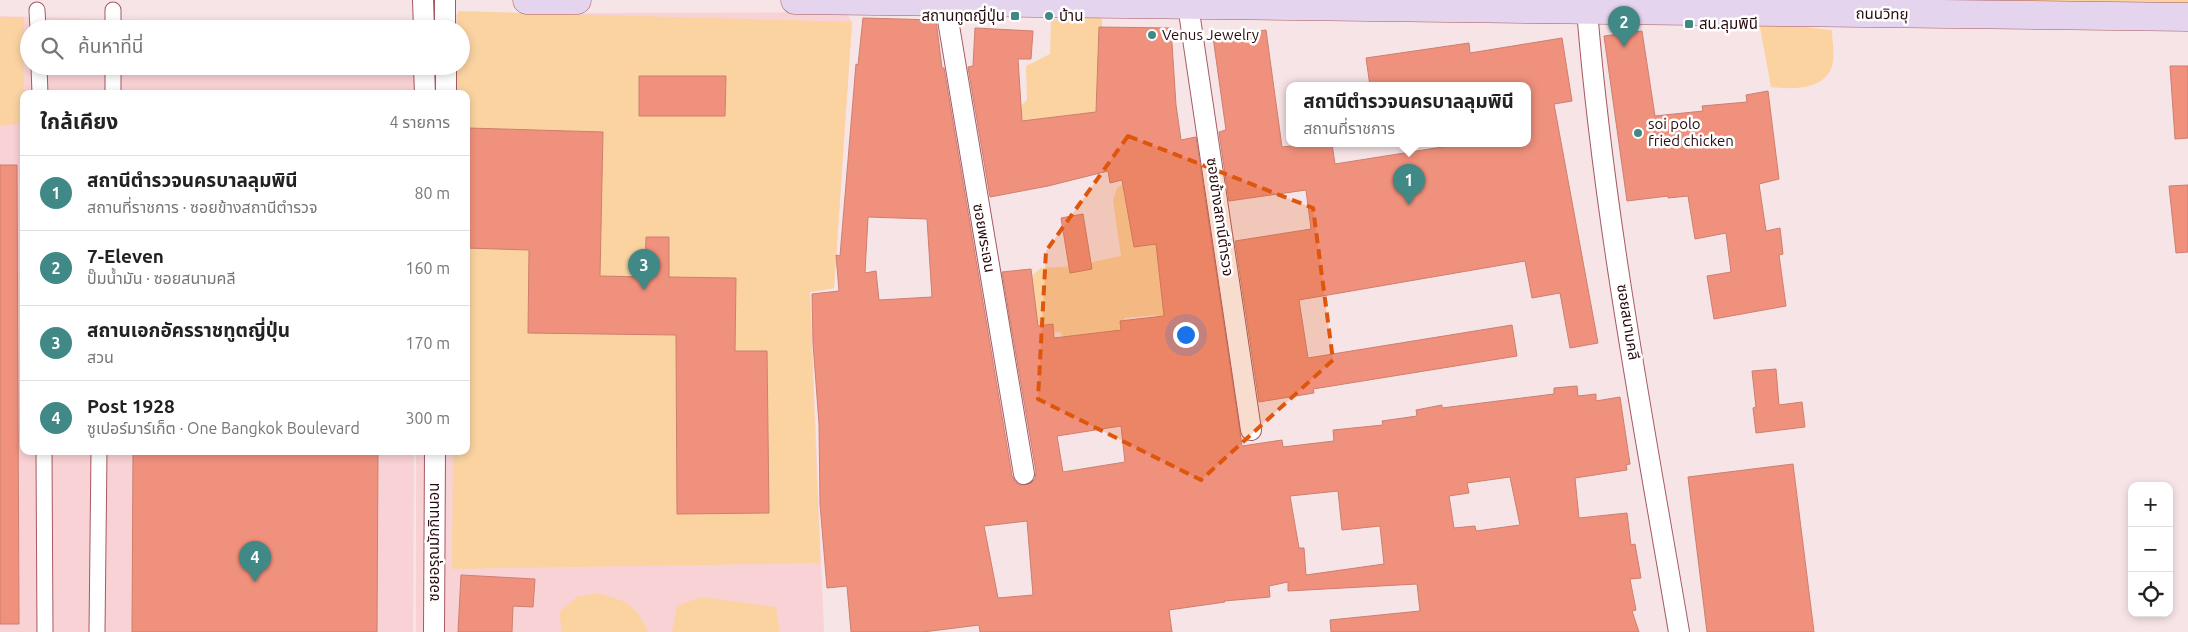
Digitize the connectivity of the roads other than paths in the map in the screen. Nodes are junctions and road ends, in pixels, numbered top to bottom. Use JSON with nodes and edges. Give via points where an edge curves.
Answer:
{"nodes":[{"id":1,"x":423,"y":0,"type":"edge"},
{"id":2,"x":444,"y":0,"type":"edge"},
{"id":3,"x":527,"y":0,"type":"edge"},
{"id":4,"x":577,"y":0,"type":"edge"},
{"id":5,"x":796,"y":0,"type":"edge"},
{"id":6,"x":945,"y":2,"type":"junction"},
{"id":7,"x":1399,"y":4,"type":"edge"},
{"id":8,"x":1188,"y":5,"type":"junction"},
{"id":9,"x":1713,"y":6,"type":"edge"},
{"id":10,"x":37,"y":10,"type":"dead end"},
{"id":11,"x":113,"y":10,"type":"dead end"},
{"id":12,"x":1587,"y":10,"type":"junction"},
{"id":13,"x":2188,"y":18,"type":"edge"},
{"id":14,"x":38,"y":20,"type":"edge"},
{"id":15,"x":113,"y":20,"type":"edge"},
{"id":16,"x":424,"y":20,"type":"edge"},
{"id":17,"x":445,"y":20,"type":"edge"},
{"id":18,"x":39,"y":75,"type":"edge"},
{"id":19,"x":113,"y":75,"type":"edge"},
{"id":20,"x":424,"y":75,"type":"edge"},
{"id":21,"x":446,"y":75,"type":"edge"},
{"id":22,"x":40,"y":90,"type":"edge"},
{"id":23,"x":113,"y":90,"type":"edge"},
{"id":24,"x":425,"y":90,"type":"edge"},
{"id":25,"x":446,"y":90,"type":"edge"},
{"id":26,"x":1251,"y":430,"type":"dead end"},
{"id":27,"x":44,"y":455,"type":"edge"},
{"id":28,"x":99,"y":455,"type":"edge"},
{"id":29,"x":435,"y":455,"type":"edge"},
{"id":30,"x":1024,"y":474,"type":"dead end"},
{"id":31,"x":45,"y":632,"type":"edge"},
{"id":32,"x":97,"y":632,"type":"edge"},
{"id":33,"x":434,"y":632,"type":"edge"},
{"id":34,"x":1679,"y":632,"type":"edge"}],
"edges":[{"from":1,"to":16,"type":"street"},
{"from":2,"to":17,"type":"street"},
{"from":3,"to":4,"type":"main road"},
{"from":5,"to":6,"type":"main road","name":"ถนนวิทยุ"},
{"from":6,"to":8,"type":"main road","name":"ถนนวิทยุ"},
{"from":6,"to":30,"type":"street","name":"ซอยพระเจน"},
{"from":7,"to":8,"type":"main road","name":"ถนนวิทยุ"},
{"from":7,"to":12,"type":"main road","name":"ถนนวิทยุ"},
{"from":8,"to":26,"type":"street","name":"ซอยข้างสถานีตำรวจ"},
{"from":9,"to":12,"type":"main road","name":"ถนนวิทยุ"},
{"from":9,"to":13,"type":"main road","name":"ถนนวิทยุ"},
{"from":10,"to":14,"type":"street"},
{"from":11,"to":15,"type":"street"},
{"from":12,"to":34,"type":"street","name":"ซอยสนามคลี","via":[[1607,187]]},
{"from":18,"to":22,"type":"street"},
{"from":19,"to":23,"type":"street"},
{"from":20,"to":24,"type":"street"},
{"from":21,"to":25,"type":"street"},
{"from":27,"to":31,"type":"street"},
{"from":28,"to":32,"type":"street"},
{"from":29,"to":33,"type":"street","name":"ซอยอรุณมักกินนอน"}]}
